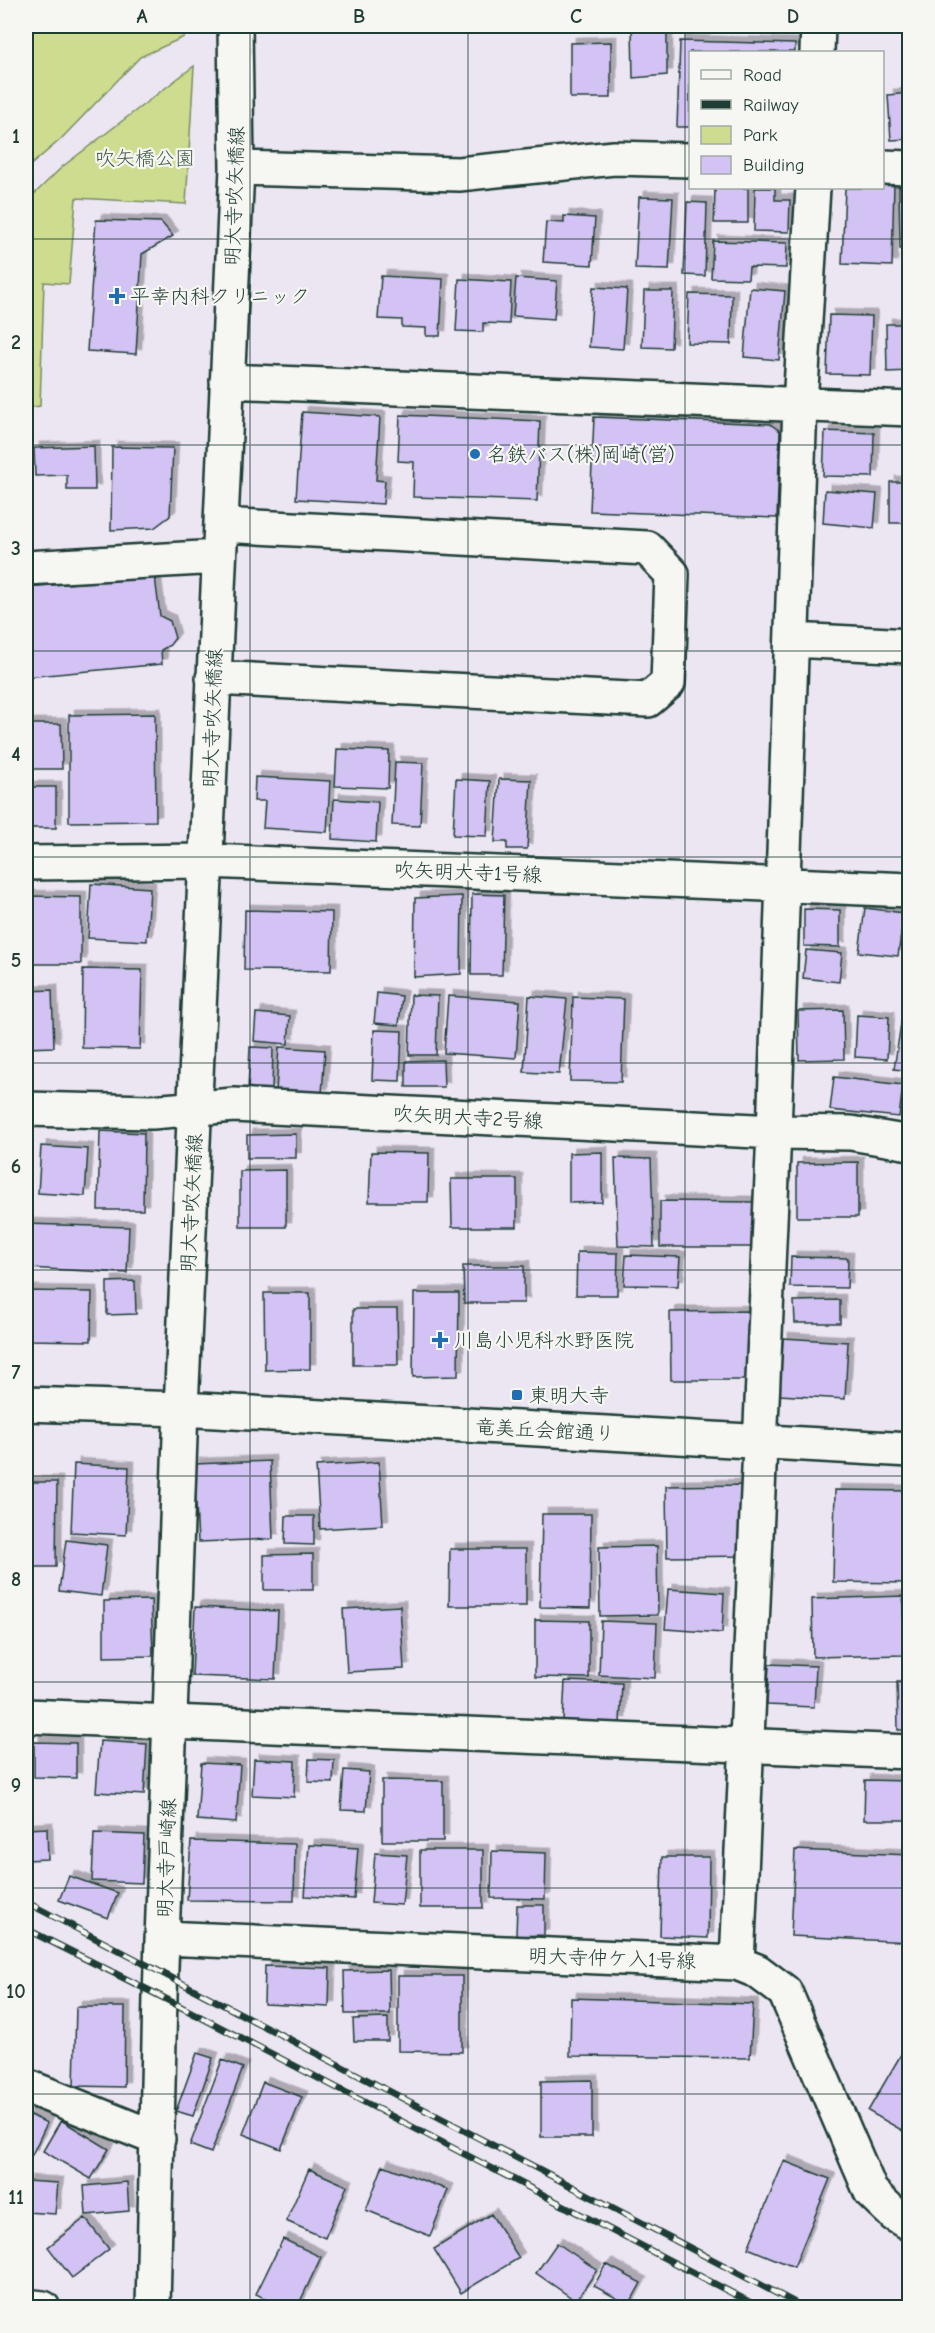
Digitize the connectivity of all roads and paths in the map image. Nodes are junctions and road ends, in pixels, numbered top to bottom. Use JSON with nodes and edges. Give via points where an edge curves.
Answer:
{"nodes":[{"id":1,"x":235,"y":26,"type":"edge"},
{"id":2,"x":818,"y":26,"type":"edge"},
{"id":3,"x":817,"y":51,"type":"edge"},
{"id":4,"x":689,"y":160,"type":"edge"},
{"id":5,"x":884,"y":167,"type":"edge"},
{"id":6,"x":237,"y":168,"type":"junction"},
{"id":7,"x":909,"y":168,"type":"edge"},
{"id":8,"x":813,"y":189,"type":"edge"},
{"id":9,"x":227,"y":381,"type":"junction"},
{"id":10,"x":800,"y":405,"type":"junction"},
{"id":11,"x":909,"y":409,"type":"edge"},
{"id":12,"x":220,"y":541,"type":"junction"},
{"id":13,"x":26,"y":568,"type":"edge"},
{"id":14,"x":792,"y":640,"type":"junction"},
{"id":15,"x":909,"y":646,"type":"edge"},
{"id":16,"x":213,"y":678,"type":"junction"},
{"id":17,"x":207,"y":861,"type":"junction"},
{"id":18,"x":26,"y":863,"type":"edge"},
{"id":19,"x":781,"y":885,"type":"junction"},
{"id":20,"x":909,"y":890,"type":"edge"},
{"id":21,"x":196,"y":1108,"type":"junction"},
{"id":22,"x":26,"y":1109,"type":"edge"},
{"id":23,"x":774,"y":1132,"type":"junction"},
{"id":24,"x":909,"y":1143,"type":"edge"},
{"id":25,"x":26,"y":1404,"type":"edge"},
{"id":26,"x":181,"y":1409,"type":"junction"},
{"id":27,"x":759,"y":1443,"type":"junction"},
{"id":28,"x":909,"y":1450,"type":"edge"},
{"id":29,"x":26,"y":1716,"type":"edge"},
{"id":30,"x":171,"y":1721,"type":"junction"},
{"id":31,"x":746,"y":1745,"type":"junction"},
{"id":32,"x":909,"y":1752,"type":"edge"},
{"id":33,"x":163,"y":1938,"type":"junction"},
{"id":34,"x":737,"y":1963,"type":"junction"},
{"id":35,"x":26,"y":2086,"type":"edge"},
{"id":36,"x":158,"y":2139,"type":"junction"},
{"id":37,"x":909,"y":2224,"type":"edge"},
{"id":38,"x":26,"y":2306,"type":"edge"},
{"id":39,"x":43,"y":2307,"type":"edge"},
{"id":40,"x":153,"y":2307,"type":"edge"}],
"edges":[{"from":1,"to":6,"type":"street","name":"明大寺吹矢橋線"},
{"from":2,"to":3,"type":"street"},
{"from":4,"to":6,"type":"street","via":[[614,158],[459,174]]},
{"from":5,"to":7,"type":"street"},
{"from":6,"to":9,"type":"street","name":"明大寺吹矢橋線"},
{"from":8,"to":10,"type":"street"},
{"from":9,"to":10,"type":"street"},
{"from":9,"to":12,"type":"street","name":"明大寺吹矢橋線"},
{"from":10,"to":11,"type":"street"},
{"from":10,"to":14,"type":"street"},
{"from":12,"to":13,"type":"street"},
{"from":12,"to":16,"type":"street","name":"明大寺吹矢橋線"},
{"from":12,"to":16,"type":"street","via":[[647,548],[672,574],[669,682],[648,700]]},
{"from":14,"to":15,"type":"street"},
{"from":14,"to":19,"type":"street"},
{"from":16,"to":17,"type":"street","name":"明大寺吹矢橋線"},
{"from":17,"to":18,"type":"street","name":"吹矢明大寺1号線"},
{"from":17,"to":19,"type":"street","name":"吹矢明大寺1号線"},
{"from":17,"to":21,"type":"street","name":"明大寺吹矢橋線"},
{"from":19,"to":20,"type":"street","name":"吹矢明大寺1号線"},
{"from":19,"to":23,"type":"street"},
{"from":21,"to":22,"type":"street","name":"吹矢明大寺2号線","via":[[152,1112]]},
{"from":21,"to":23,"type":"street","name":"吹矢明大寺2号線","via":[[234,1105]]},
{"from":21,"to":26,"type":"street","name":"明大寺吹矢橋線"},
{"from":23,"to":24,"type":"street","name":"吹矢明大寺2号線","via":[[851,1133]]},
{"from":23,"to":27,"type":"street"},
{"from":25,"to":26,"type":"street","name":"竜美丘会館通り"},
{"from":26,"to":27,"type":"street","name":"竜美丘会館通り"},
{"from":26,"to":30,"type":"street","name":"明大寺戸崎線"},
{"from":27,"to":28,"type":"street","name":"竜美丘会館通り"},
{"from":27,"to":31,"type":"street"},
{"from":29,"to":30,"type":"street"},
{"from":30,"to":31,"type":"street"},
{"from":30,"to":33,"type":"street","name":"明大寺戸崎線"},
{"from":31,"to":32,"type":"street"},
{"from":31,"to":34,"type":"street"},
{"from":33,"to":34,"type":"street","name":"明大寺仲ケ入1号線"},
{"from":33,"to":36,"type":"street","name":"明大寺戸崎線"},
{"from":34,"to":37,"type":"street","name":"明大寺仲ケ入1号線","via":[[757,1971],[785,1992],[871,2192]]},
{"from":35,"to":36,"type":"street"},
{"from":36,"to":40,"type":"street","name":"明大寺戸崎線"},
{"from":38,"to":39,"type":"street"}]}
